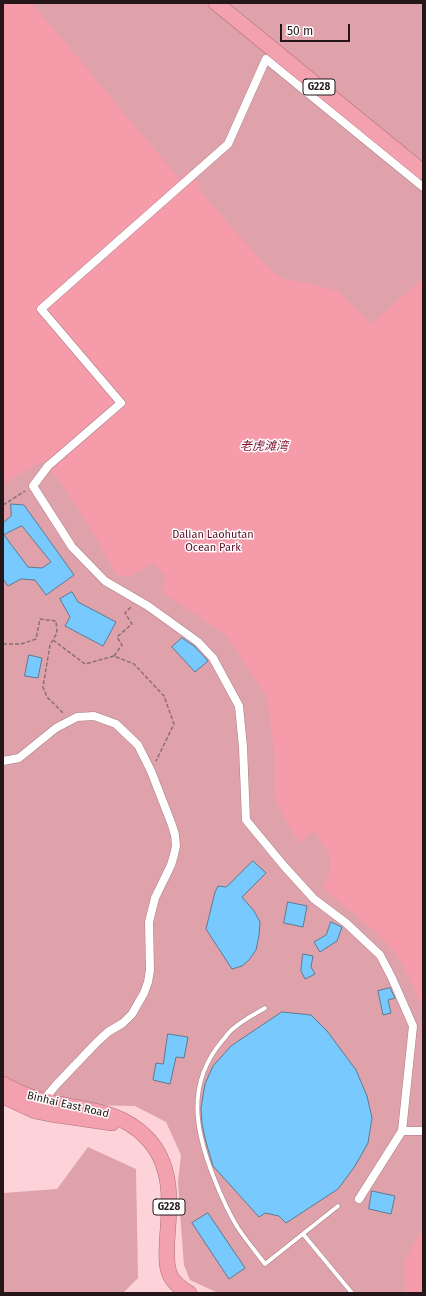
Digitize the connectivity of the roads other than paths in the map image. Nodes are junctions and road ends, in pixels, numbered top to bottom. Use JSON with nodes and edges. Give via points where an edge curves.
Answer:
{"nodes":[{"id":1,"x":216,"y":3,"type":"edge"},
{"id":2,"x":423,"y":172,"type":"edge"},
{"id":3,"x":423,"y":187,"type":"edge"},
{"id":4,"x":3,"y":761,"type":"edge"},
{"id":5,"x":264,"y":1008,"type":"dead end"},
{"id":6,"x":3,"y":1084,"type":"edge"},
{"id":7,"x":3,"y":1096,"type":"edge"},
{"id":8,"x":39,"y":1106,"type":"junction"},
{"id":9,"x":402,"y":1131,"type":"junction"},
{"id":10,"x":423,"y":1131,"type":"edge"},
{"id":11,"x":359,"y":1199,"type":"dead end"},
{"id":12,"x":338,"y":1206,"type":"dead end"},
{"id":13,"x":303,"y":1234,"type":"junction"},
{"id":14,"x":189,"y":1293,"type":"edge"},
{"id":15,"x":352,"y":1293,"type":"edge"}],
"edges":[{"from":1,"to":2,"type":"highway","number":"G228"},
{"from":3,"to":9,"type":"street","via":[[266,59],[228,144],[41,309],[121,403],[48,466],[33,486],[72,547],[105,581],[148,606],[198,642],[213,658],[239,706],[246,820],[314,899],[346,923],[380,955],[413,1026]]},
{"from":4,"to":8,"type":"street","via":[[19,758],[56,728],[77,717],[94,716],[116,724],[138,745],[151,771],[172,825],[176,846],[152,910],[148,982],[141,999],[132,1014],[97,1042]]},
{"from":5,"to":13,"type":"lane","via":[[234,1028],[213,1052],[202,1073],[197,1117],[209,1166],[223,1202],[238,1228],[265,1264]]},
{"from":6,"to":8,"type":"highway","name":"Binhai East Road","number":"G228"},
{"from":7,"to":8,"type":"highway","name":"Binhai East Road","number":"G228"},
{"from":8,"to":14,"type":"highway","name":"Binhai East Road","number":"G228","via":[[67,1117],[132,1126],[147,1137],[164,1164],[168,1181],[167,1266],[178,1286]]},
{"from":9,"to":10,"type":"street"},
{"from":9,"to":11,"type":"street"},
{"from":12,"to":13,"type":"lane"},
{"from":13,"to":15,"type":"lane"}]}
